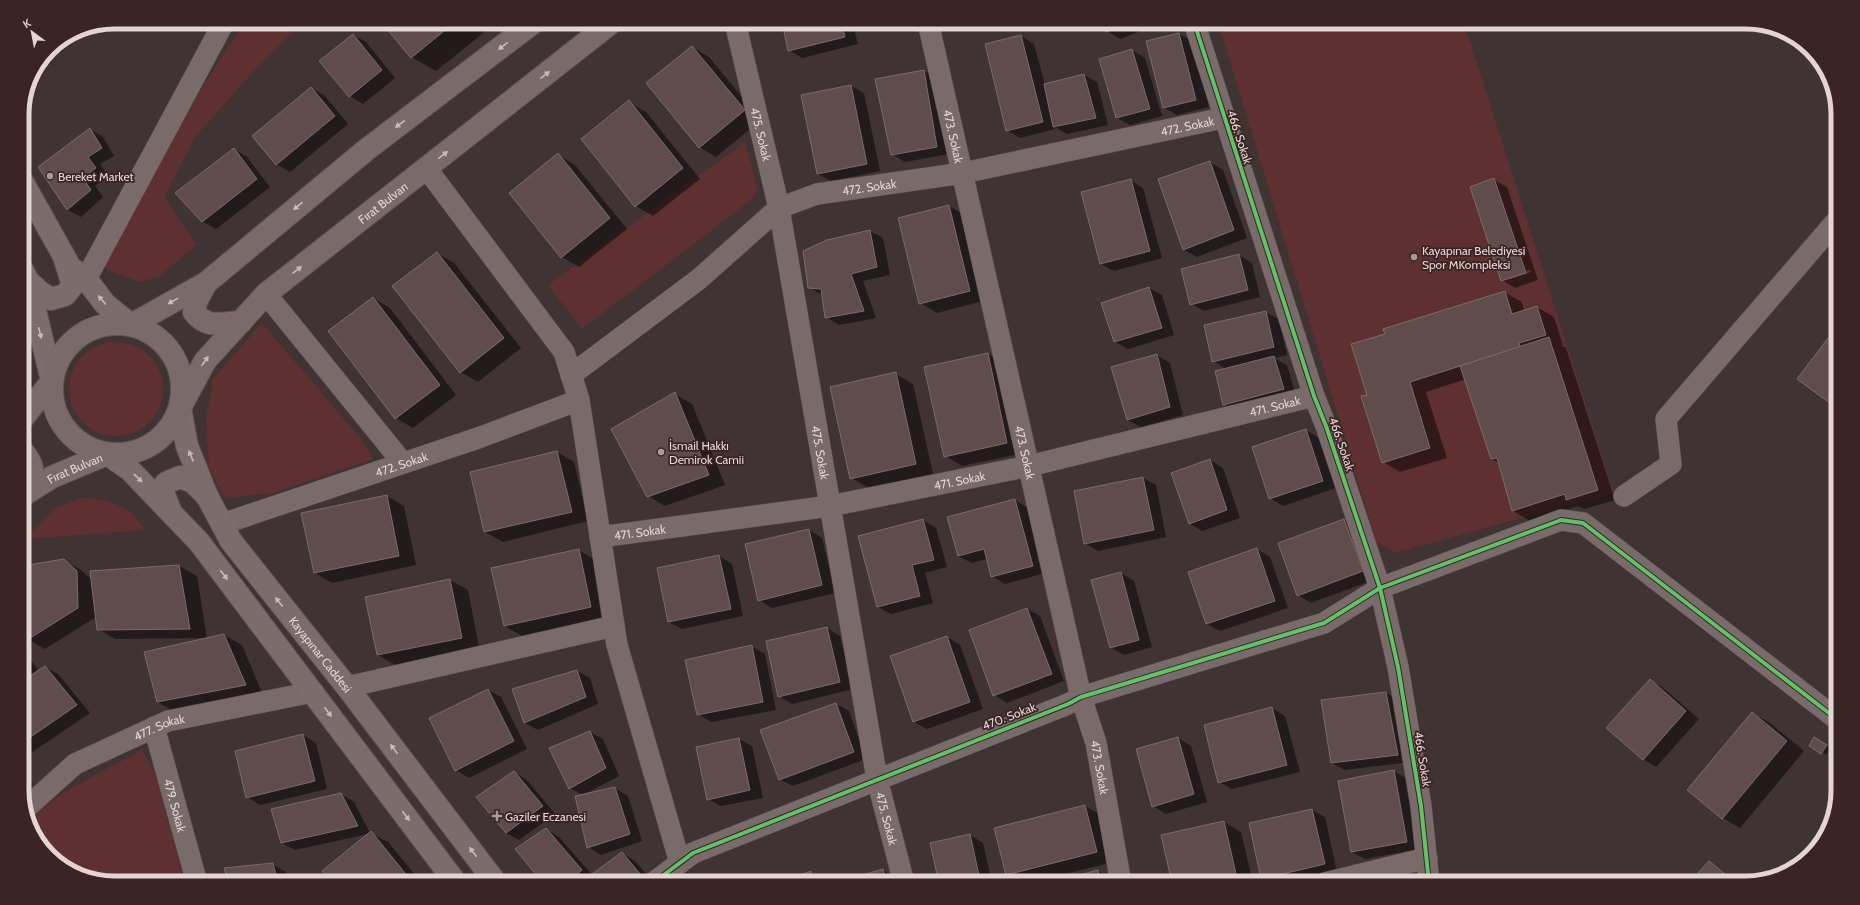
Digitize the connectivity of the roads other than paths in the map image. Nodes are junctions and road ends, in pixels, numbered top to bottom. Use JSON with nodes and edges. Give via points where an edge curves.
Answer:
{"nodes":[{"id":1,"x":220,"y":29,"type":"edge"},
{"id":2,"x":525,"y":29,"type":"edge"},
{"id":3,"x":603,"y":29,"type":"edge"},
{"id":4,"x":738,"y":29,"type":"edge"},
{"id":5,"x":930,"y":29,"type":"edge"},
{"id":6,"x":1196,"y":29,"type":"edge"},
{"id":7,"x":1223,"y":118,"type":"junction"},
{"id":8,"x":427,"y":169,"type":"junction"},
{"id":9,"x":963,"y":173,"type":"junction"},
{"id":10,"x":29,"y":193,"type":"edge"},
{"id":11,"x":778,"y":208,"type":"junction"},
{"id":12,"x":1831,"y":227,"type":"edge"},
{"id":13,"x":63,"y":253,"type":"junction"},
{"id":14,"x":86,"y":279,"type":"junction"},
{"id":15,"x":29,"y":280,"type":"edge"},
{"id":16,"x":206,"y":283,"type":"junction"},
{"id":17,"x":29,"y":291,"type":"edge"},
{"id":18,"x":266,"y":294,"type":"junction"},
{"id":19,"x":240,"y":322,"type":"junction"},
{"id":20,"x":131,"y":325,"type":"junction"},
{"id":21,"x":571,"y":375,"type":"junction"},
{"id":22,"x":52,"y":381,"type":"junction"},
{"id":23,"x":1314,"y":396,"type":"junction"},
{"id":24,"x":579,"y":400,"type":"junction"},
{"id":25,"x":180,"y":408,"type":"junction"},
{"id":26,"x":29,"y":410,"type":"edge"},
{"id":27,"x":107,"y":454,"type":"junction"},
{"id":28,"x":29,"y":460,"type":"edge"},
{"id":29,"x":403,"y":463,"type":"junction"},
{"id":30,"x":1029,"y":466,"type":"junction"},
{"id":31,"x":29,"y":478,"type":"edge"},
{"id":32,"x":29,"y":492,"type":"edge"},
{"id":33,"x":207,"y":496,"type":"junction"},
{"id":34,"x":1624,"y":496,"type":"dead end"},
{"id":35,"x":830,"y":506,"type":"junction"},
{"id":36,"x":172,"y":515,"type":"junction"},
{"id":37,"x":222,"y":524,"type":"junction"},
{"id":38,"x":600,"y":538,"type":"junction"},
{"id":39,"x":1380,"y":588,"type":"junction"},
{"id":40,"x":614,"y":626,"type":"junction"},
{"id":41,"x":347,"y":687,"type":"junction"},
{"id":42,"x":313,"y":692,"type":"junction"},
{"id":43,"x":1081,"y":697,"type":"junction"},
{"id":44,"x":1831,"y":715,"type":"edge"},
{"id":45,"x":154,"y":727,"type":"junction"},
{"id":46,"x":877,"y":779,"type":"junction"},
{"id":47,"x":30,"y":802,"type":"edge"},
{"id":48,"x":1426,"y":858,"type":"junction"},
{"id":49,"x":680,"y":863,"type":"junction"},
{"id":50,"x":195,"y":876,"type":"edge"},
{"id":51,"x":451,"y":876,"type":"edge"},
{"id":52,"x":491,"y":876,"type":"edge"},
{"id":53,"x":662,"y":876,"type":"edge"},
{"id":54,"x":902,"y":876,"type":"edge"},
{"id":55,"x":1120,"y":876,"type":"edge"},
{"id":56,"x":1353,"y":876,"type":"edge"},
{"id":57,"x":1428,"y":876,"type":"edge"}],
"edges":[{"from":1,"to":14,"type":"street"},
{"from":2,"to":16,"type":"main road","one_way":true,"via":[[366,150]]},
{"from":8,"to":3,"type":"main road","name":"Fırat Bulvarı","one_way":true},
{"from":4,"to":11,"type":"street","name":"475. Sokak"},
{"from":5,"to":9,"type":"street","name":"473. Sokak"},
{"from":6,"to":7,"type":"street","name":"466. Sokak"},
{"from":7,"to":9,"type":"street","name":"472. Sokak"},
{"from":7,"to":23,"type":"street","name":"466. Sokak"},
{"from":18,"to":8,"type":"main road","name":"Fırat Bulvarı","one_way":true},
{"from":8,"to":21,"type":"street","via":[[564,352]]},
{"from":9,"to":11,"type":"street","name":"472. Sokak","via":[[817,194]]},
{"from":9,"to":30,"type":"street","name":"473. Sokak"},
{"from":10,"to":13,"type":"main road"},
{"from":11,"to":21,"type":"street","name":"472. Sokak","via":[[699,279]]},
{"from":11,"to":35,"type":"street","name":"475. Sokak"},
{"from":12,"to":34,"type":"street","via":[[1666,419],[1671,464]]},
{"from":13,"to":14,"type":"main road","via":[[70,267]]},
{"from":13,"to":15,"type":"main road","via":[[73,285],[64,295],[51,299],[40,292]]},
{"from":20,"to":14,"type":"main road","one_way":true,"via":[[105,304]]},
{"from":16,"to":19,"type":"main road","via":[[194,312],[200,321],[211,324]]},
{"from":16,"to":20,"type":"main road","one_way":true},
{"from":17,"to":22,"type":"main road","one_way":true},
{"from":18,"to":19,"type":"main road","name":"Fırat Bulvarı"},
{"from":18,"to":29,"type":"street"},
{"from":25,"to":19,"type":"main road","name":"Fırat Bulvarı","one_way":true,"via":[[205,361]]},
{"from":20,"to":22,"type":"main road","via":[[110,324],[89,330],[71,343],[58,360]]},
{"from":20,"to":25,"type":"main road","via":[[151,333],[168,347],[178,366],[183,387]]},
{"from":21,"to":24,"type":"street"},
{"from":22,"to":26,"type":"main road"},
{"from":22,"to":27,"type":"main road","via":[[52,401],[59,420],[71,437],[88,448]]},
{"from":23,"to":30,"type":"street","name":"471. Sokak"},
{"from":23,"to":39,"type":"street","name":"466. Sokak"},
{"from":24,"to":29,"type":"street","name":"472. Sokak"},
{"from":24,"to":38,"type":"street"},
{"from":25,"to":27,"type":"main road","via":[[172,425],[160,439],[144,449],[126,454]]},
{"from":33,"to":25,"type":"main road","name":"Kayapınar Caddesi","one_way":true,"via":[[187,446]]},
{"from":27,"to":32,"type":"main road","name":"Fırat Bulvarı","via":[[52,477]]},
{"from":27,"to":36,"type":"main road","one_way":true,"via":[[130,470]]},
{"from":28,"to":31,"type":"main road","via":[[33,473]]},
{"from":29,"to":37,"type":"street","name":"472. Sokak"},
{"from":30,"to":35,"type":"street","name":"471. Sokak"},
{"from":30,"to":43,"type":"street","name":"473. Sokak"},
{"from":33,"to":36,"type":"main road","via":[[193,482],[180,477],[166,483],[162,490]]},
{"from":33,"to":37,"type":"main road","name":"Kayapınar Caddesi"},
{"from":35,"to":38,"type":"street","name":"471. Sokak"},
{"from":35,"to":46,"type":"street","name":"475. Sokak"},
{"from":36,"to":42,"type":"main road","one_way":true,"via":[[199,542]]},
{"from":41,"to":37,"type":"main road","name":"Kayapınar Caddesi","one_way":true,"via":[[231,541]]},
{"from":38,"to":40,"type":"street"},
{"from":39,"to":43,"type":"street","name":"470. Sokak","via":[[1324,623]]},
{"from":39,"to":44,"type":"street","name":"470. Sokak","via":[[1561,520],[1583,523]]},
{"from":39,"to":48,"type":"street","name":"466. Sokak","via":[[1398,667],[1421,806]]},
{"from":40,"to":41,"type":"street"},
{"from":40,"to":49,"type":"street","via":[[619,652]]},
{"from":52,"to":41,"type":"main road","name":"Kayapınar Caddesi","one_way":true},
{"from":42,"to":45,"type":"street","name":"477. Sokak","via":[[168,721]]},
{"from":42,"to":51,"type":"main road","one_way":true},
{"from":43,"to":46,"type":"street","name":"470. Sokak"},
{"from":43,"to":55,"type":"street","name":"473. Sokak","via":[[1096,743]]},
{"from":45,"to":47,"type":"street","name":"477. Sokak","via":[[74,764]]},
{"from":45,"to":50,"type":"street","name":"479. Sokak"},
{"from":46,"to":49,"type":"street","name":"470. Sokak","via":[[693,852]]},
{"from":46,"to":54,"type":"street","name":"475. Sokak"},
{"from":48,"to":56,"type":"street"},
{"from":48,"to":57,"type":"street","name":"466. Sokak"},
{"from":49,"to":53,"type":"street","name":"470. Sokak"}]}
